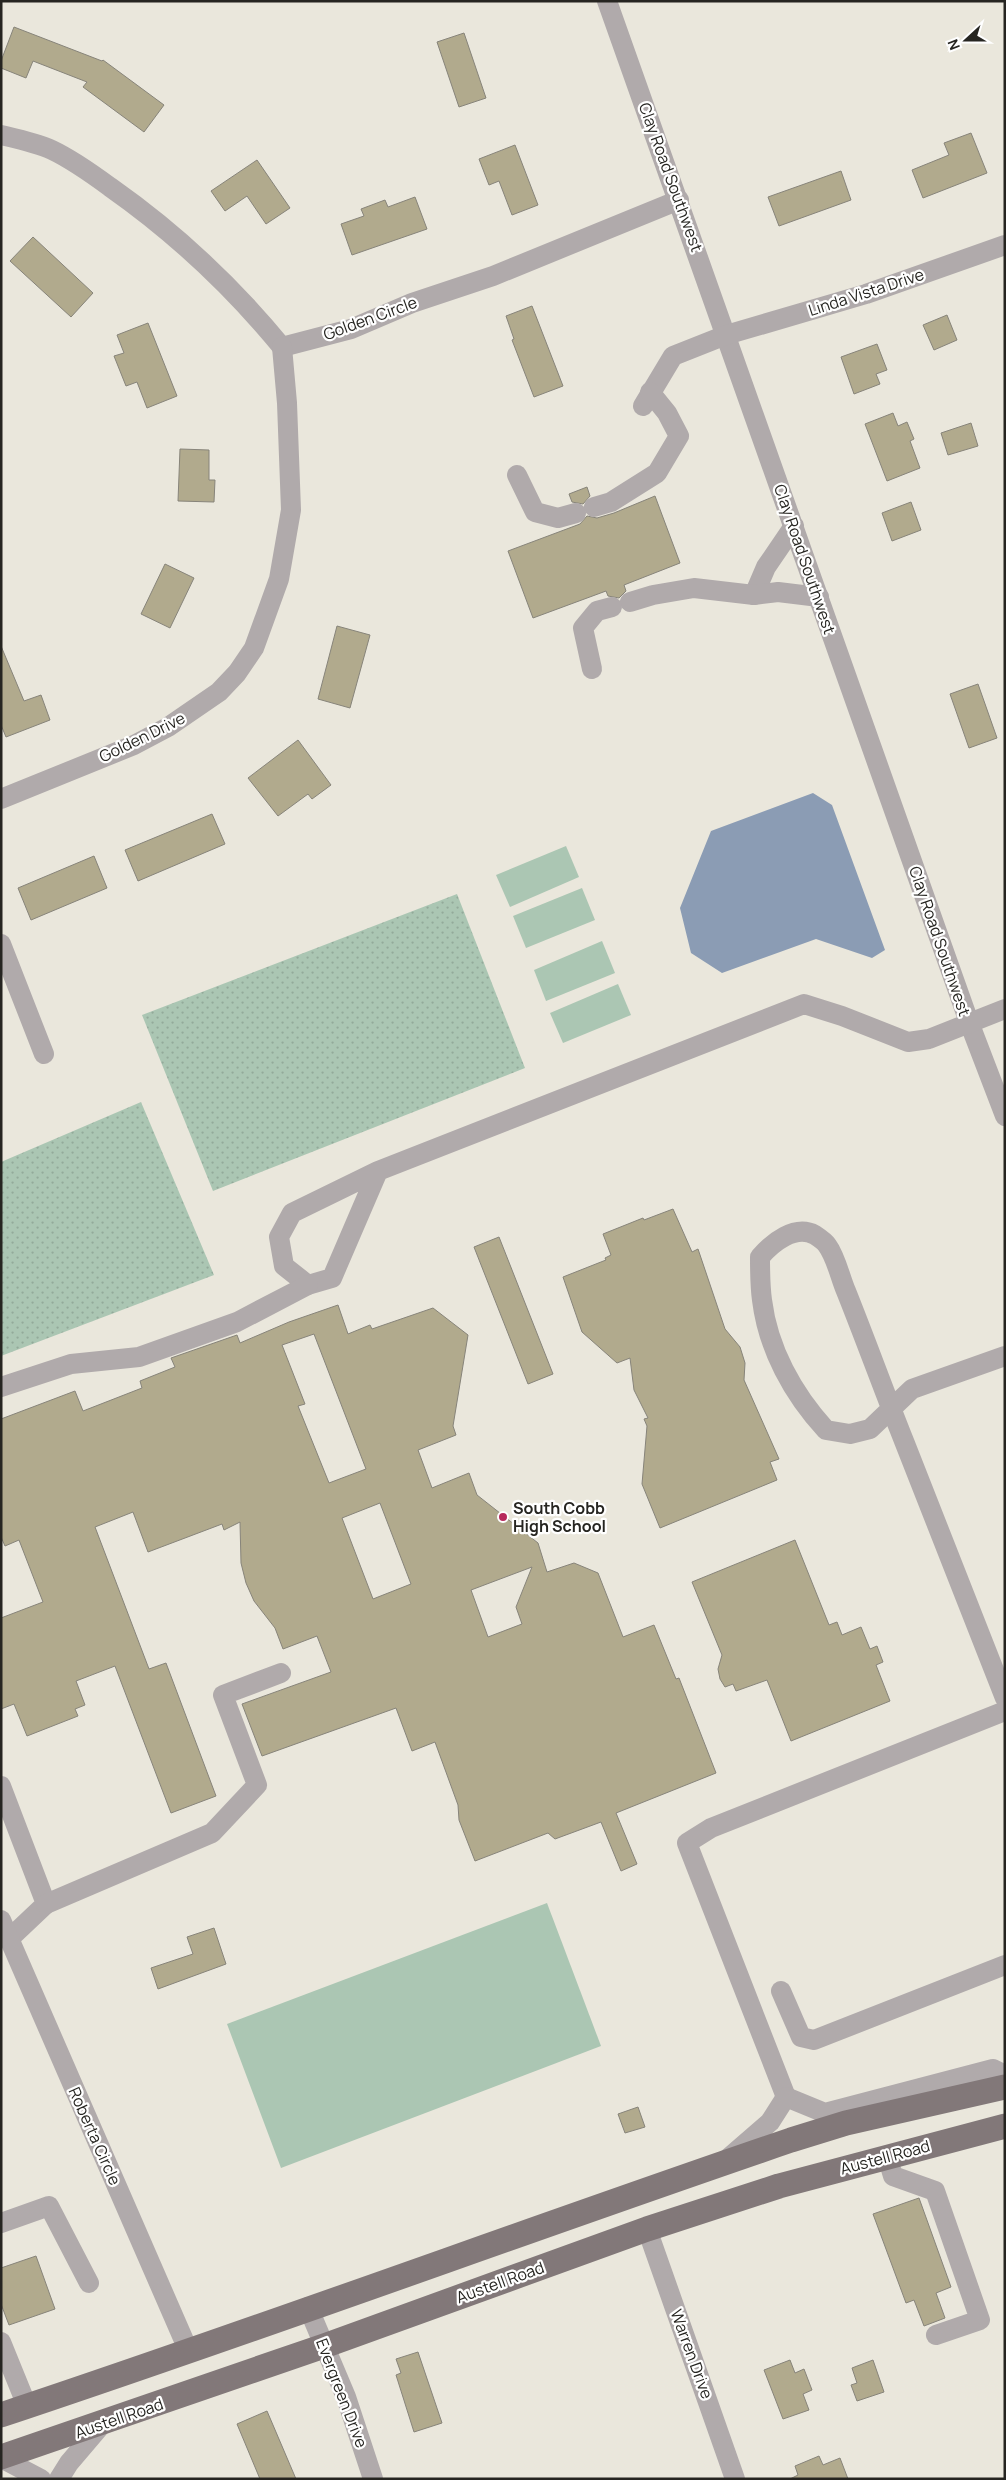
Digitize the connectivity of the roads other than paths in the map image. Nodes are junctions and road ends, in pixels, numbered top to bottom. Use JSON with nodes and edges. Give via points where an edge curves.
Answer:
{"nodes":[{"id":1,"x":607,"y":1,"type":"edge"},
{"id":2,"x":1,"y":135,"type":"edge"},
{"id":3,"x":679,"y":200,"type":"junction"},
{"id":4,"x":1005,"y":245,"type":"edge"},
{"id":5,"x":726,"y":335,"type":"junction"},
{"id":6,"x":282,"y":347,"type":"junction"},
{"id":7,"x":517,"y":475,"type":"dead end"},
{"id":8,"x":794,"y":526,"type":"junction"},
{"id":9,"x":754,"y":595,"type":"junction"},
{"id":10,"x":819,"y":597,"type":"junction"},
{"id":11,"x":592,"y":670,"type":"dead end"},
{"id":12,"x":1,"y":799,"type":"edge"},
{"id":13,"x":1,"y":944,"type":"edge"},
{"id":14,"x":1005,"y":1009,"type":"edge"},
{"id":15,"x":969,"y":1022,"type":"junction"},
{"id":16,"x":44,"y":1054,"type":"dead end"},
{"id":17,"x":1005,"y":1116,"type":"edge"},
{"id":18,"x":378,"y":1171,"type":"junction"},
{"id":19,"x":308,"y":1285,"type":"junction"},
{"id":20,"x":1005,"y":1356,"type":"edge"},
{"id":21,"x":1,"y":1387,"type":"edge"},
{"id":22,"x":891,"y":1410,"type":"junction"},
{"id":23,"x":281,"y":1673,"type":"dead end"},
{"id":24,"x":1005,"y":1698,"type":"edge"},
{"id":25,"x":1005,"y":1711,"type":"edge"},
{"id":26,"x":1,"y":1786,"type":"edge"},
{"id":27,"x":46,"y":1904,"type":"junction"},
{"id":28,"x":1,"y":1920,"type":"edge"},
{"id":29,"x":9,"y":1939,"type":"junction"},
{"id":30,"x":1005,"y":1964,"type":"edge"},
{"id":31,"x":781,"y":1991,"type":"dead end"},
{"id":32,"x":1005,"y":2075,"type":"edge"},
{"id":33,"x":1005,"y":2087,"type":"edge"},
{"id":34,"x":786,"y":2096,"type":"junction"},
{"id":35,"x":1005,"y":2126,"type":"edge"},
{"id":36,"x":887,"y":2156,"type":"junction"},
{"id":37,"x":722,"y":2164,"type":"junction"},
{"id":38,"x":1,"y":2223,"type":"edge"},
{"id":39,"x":647,"y":2229,"type":"junction"},
{"id":40,"x":89,"y":2283,"type":"dead end"},
{"id":41,"x":308,"y":2307,"type":"junction"},
{"id":42,"x":936,"y":2335,"type":"dead end"},
{"id":43,"x":1,"y":2342,"type":"edge"},
{"id":44,"x":324,"y":2346,"type":"junction"},
{"id":45,"x":190,"y":2352,"type":"junction"},
{"id":46,"x":27,"y":2406,"type":"junction"},
{"id":47,"x":1,"y":2415,"type":"edge"},
{"id":48,"x":103,"y":2423,"type":"junction"},
{"id":49,"x":1,"y":2457,"type":"edge"},
{"id":50,"x":41,"y":2479,"type":"edge"},
{"id":51,"x":59,"y":2479,"type":"edge"},
{"id":52,"x":373,"y":2479,"type":"edge"},
{"id":53,"x":735,"y":2479,"type":"edge"}],
"edges":[{"from":1,"to":3,"type":"street","name":"Clay Road Southwest"},
{"from":2,"to":6,"type":"street","via":[[51,149],[76,162],[134,204],[213,271]]},
{"from":3,"to":5,"type":"street","name":"Clay Road Southwest"},
{"from":3,"to":6,"type":"street","name":"Golden Circle","via":[[352,329]]},
{"from":4,"to":5,"type":"street","name":"Linda Vista Drive","via":[[866,294]]},
{"from":5,"to":7,"type":"street","name":"Linda Vista Drive","via":[[673,356],[647,399],[667,413],[679,436],[657,473],[611,502],[558,518],[535,512]]},
{"from":5,"to":8,"type":"street","name":"Clay Road Southwest"},
{"from":6,"to":12,"type":"street","name":"Golden Drive","via":[[291,510],[279,579],[254,648],[237,673],[218,692],[168,727],[134,745]]},
{"from":8,"to":9,"type":"street","via":[[766,567]]},
{"from":8,"to":10,"type":"street","name":"Clay Road Southwest"},
{"from":9,"to":10,"type":"street","via":[[778,592]]},
{"from":9,"to":11,"type":"street","via":[[694,588],[653,595],[597,611],[583,628]]},
{"from":10,"to":15,"type":"street","name":"Clay Road Southwest"},
{"from":13,"to":16,"type":"street"},
{"from":14,"to":15,"type":"street"},
{"from":15,"to":17,"type":"street","name":"Clay Road Southwest"},
{"from":15,"to":18,"type":"street","via":[[929,1039],[908,1042],[804,1004]]},
{"from":18,"to":19,"type":"street","via":[[332,1278]]},
{"from":18,"to":19,"type":"street","via":[[292,1213],[279,1237],[284,1266]]},
{"from":19,"to":21,"type":"street","via":[[237,1322],[139,1356],[71,1364]]},
{"from":20,"to":22,"type":"street","via":[[912,1389]]},
{"from":22,"to":22,"type":"street","via":[[827,1245],[815,1235],[800,1231],[773,1242],[760,1258],[762,1301],[776,1356],[806,1407],[826,1430],[850,1434],[870,1429]]},
{"from":22,"to":24,"type":"street"},
{"from":23,"to":27,"type":"street","via":[[223,1695],[258,1785],[212,1833]]},
{"from":25,"to":34,"type":"street","via":[[711,1828],[687,1843]]},
{"from":26,"to":27,"type":"street"},
{"from":27,"to":29,"type":"street"},
{"from":28,"to":29,"type":"street","name":"Roberta Circle"},
{"from":29,"to":45,"type":"street","name":"Roberta Circle"},
{"from":30,"to":31,"type":"street","via":[[814,2040],[801,2037]]},
{"from":32,"to":34,"type":"street","via":[[994,2069],[825,2112]]},
{"from":33,"to":37,"type":"main road","via":[[846,2123]]},
{"from":34,"to":37,"type":"street","via":[[770,2122]]},
{"from":35,"to":36,"type":"main road","name":"Austell Road"},
{"from":36,"to":39,"type":"main road","name":"Austell Road"},
{"from":36,"to":42,"type":"street","via":[[893,2176],[935,2190],[980,2320]]},
{"from":37,"to":41,"type":"main road"},
{"from":38,"to":40,"type":"street","via":[[50,2206]]},
{"from":39,"to":44,"type":"main road","name":"Austell Road"},
{"from":39,"to":53,"type":"street","name":"Warren Drive"},
{"from":41,"to":44,"type":"street","name":"Evergreen Drive"},
{"from":41,"to":45,"type":"main road"},
{"from":43,"to":46,"type":"street"},
{"from":44,"to":48,"type":"main road","name":"Austell Road"},
{"from":44,"to":52,"type":"street","name":"Evergreen Drive","via":[[346,2397]]},
{"from":45,"to":46,"type":"main road"},
{"from":46,"to":47,"type":"main road"},
{"from":48,"to":49,"type":"main road","name":"Austell Road"},
{"from":48,"to":51,"type":"street"},
{"from":49,"to":50,"type":"street"}]}
